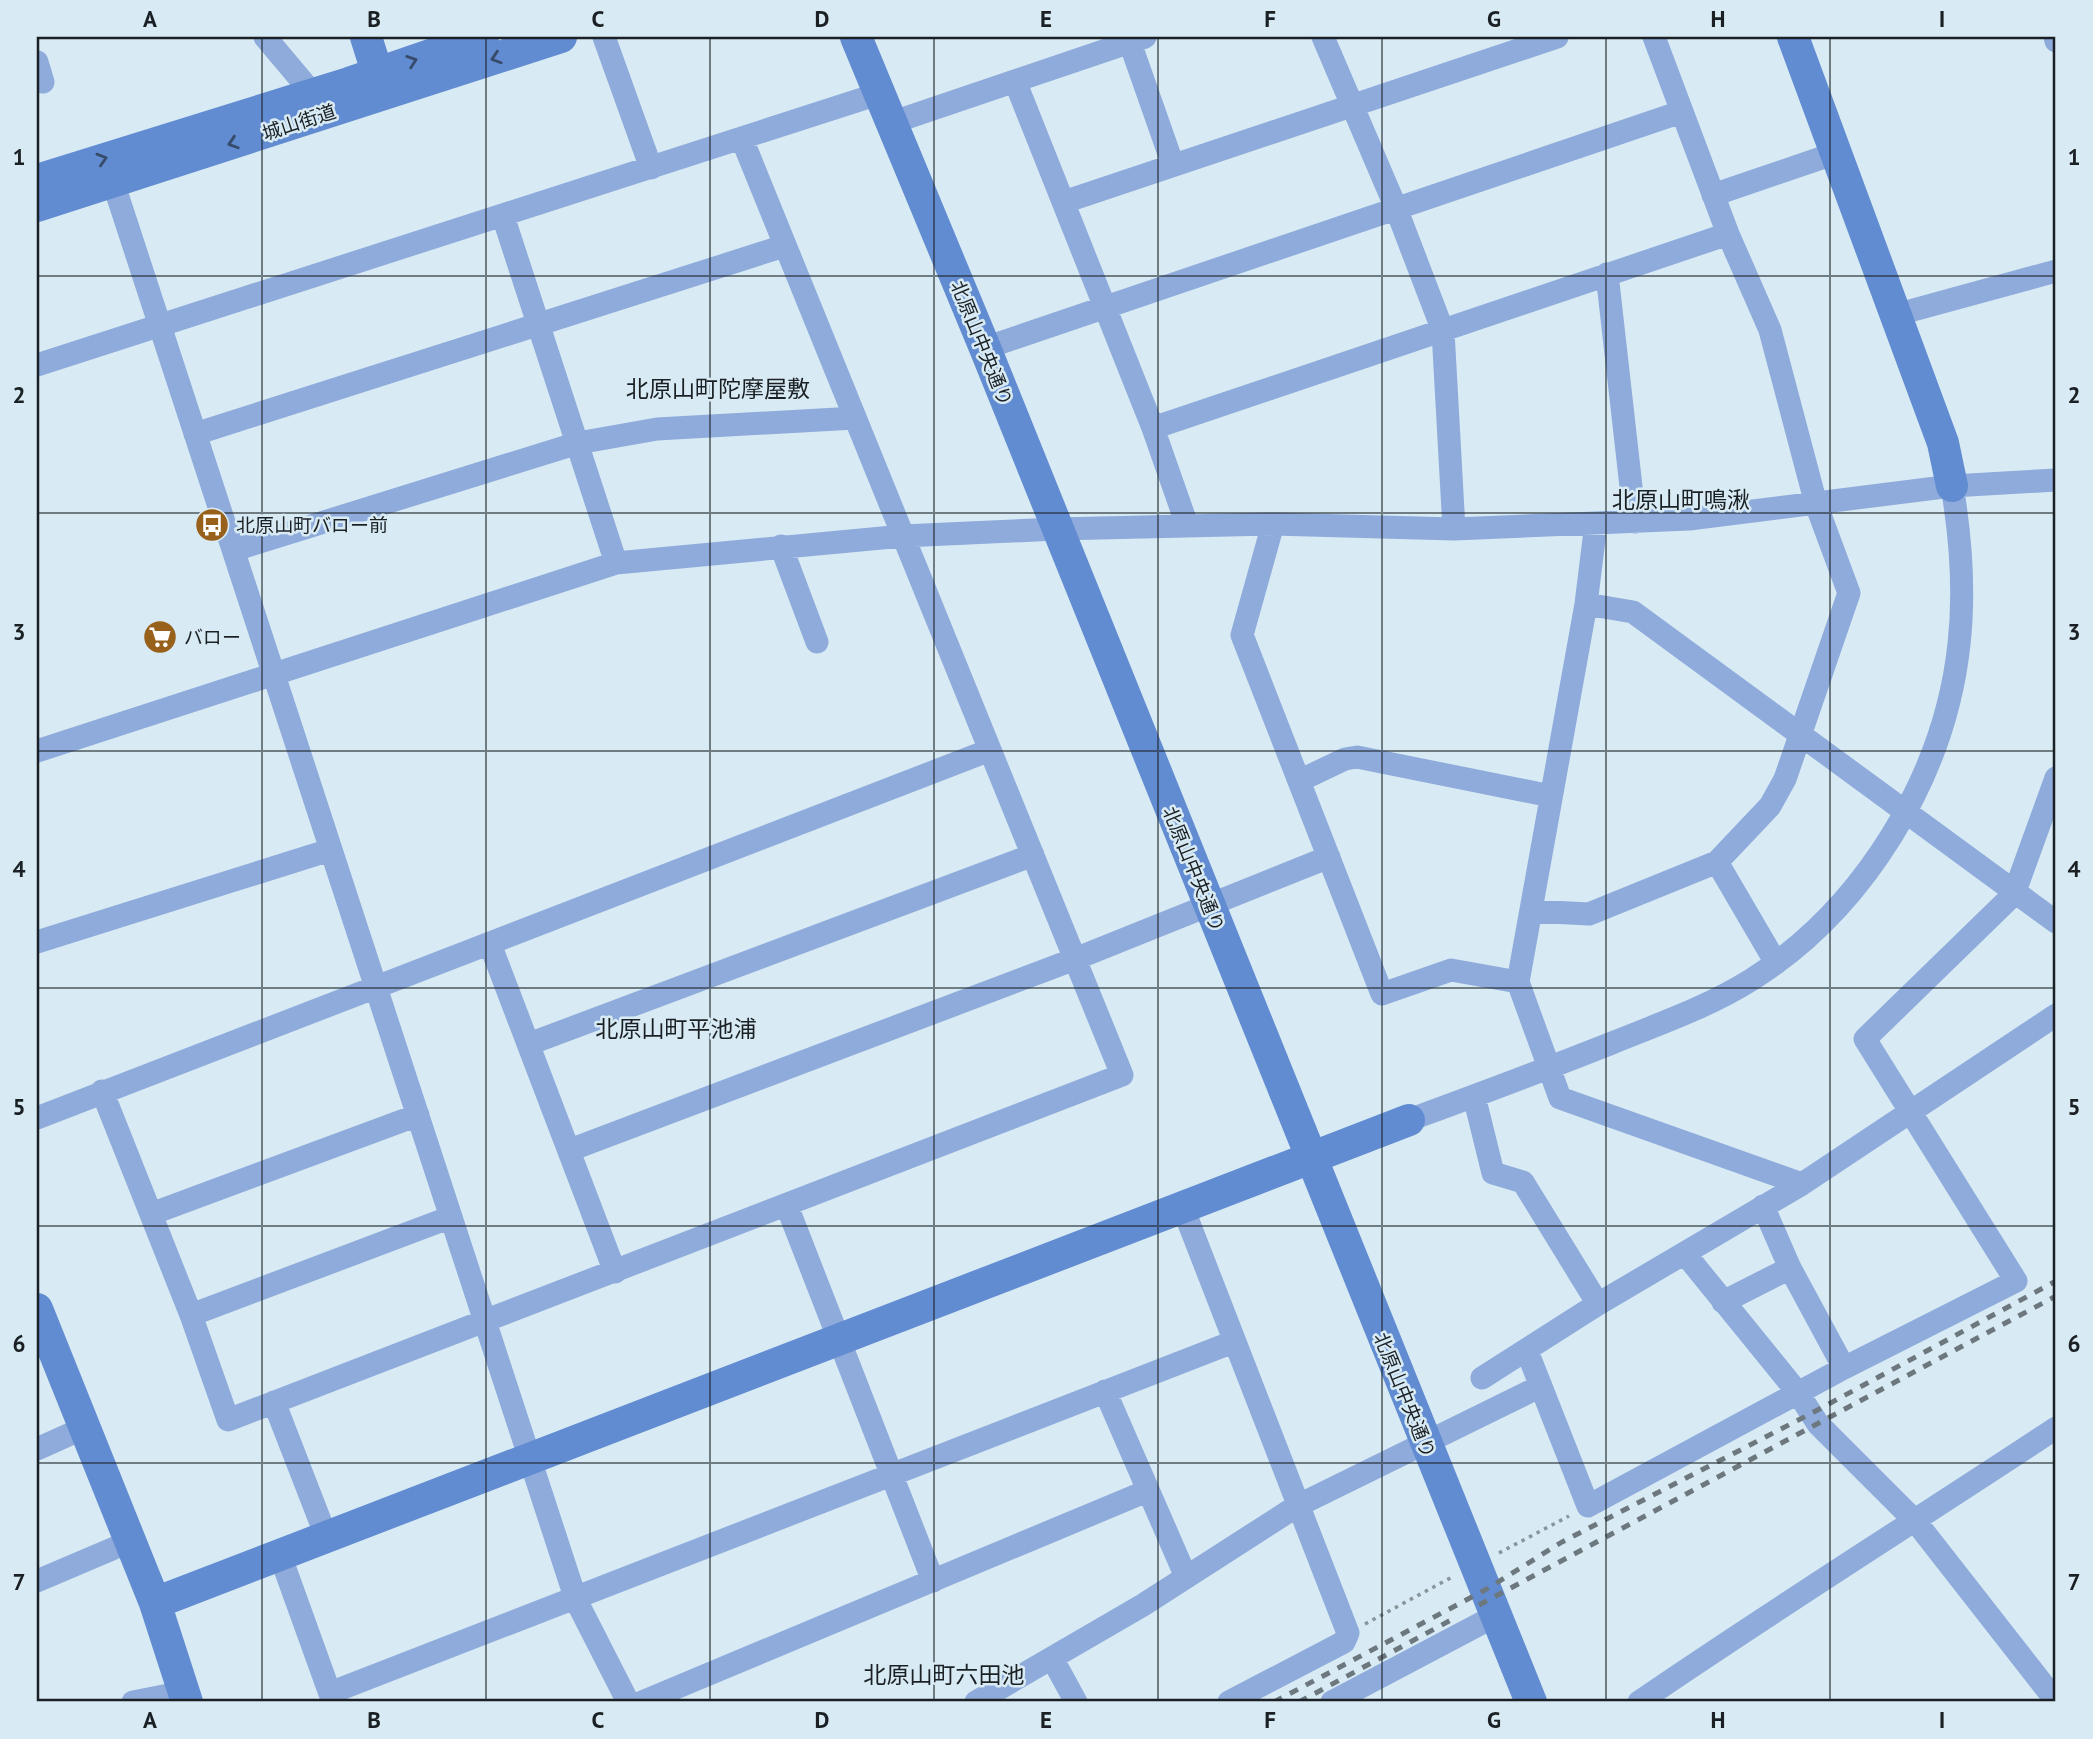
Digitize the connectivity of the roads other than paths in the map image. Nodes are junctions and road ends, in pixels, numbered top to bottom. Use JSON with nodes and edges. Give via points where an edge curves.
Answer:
{"nodes":[{"id":1,"x":265,"y":37,"type":"edge"},
{"id":2,"x":366,"y":37,"type":"edge"},
{"id":3,"x":483,"y":37,"type":"edge"},
{"id":4,"x":561,"y":37,"type":"edge"},
{"id":5,"x":604,"y":37,"type":"edge"},
{"id":6,"x":856,"y":37,"type":"edge"},
{"id":7,"x":1323,"y":37,"type":"edge"},
{"id":8,"x":1557,"y":37,"type":"edge"},
{"id":9,"x":1654,"y":37,"type":"edge"},
{"id":10,"x":1793,"y":37,"type":"edge"},
{"id":11,"x":1134,"y":38,"type":"edge"},
{"id":12,"x":377,"y":72,"type":"junction"},
{"id":13,"x":1015,"y":81,"type":"junction"},
{"id":14,"x":313,"y":94,"type":"junction"},
{"id":15,"x":878,"y":94,"type":"junction"},
{"id":16,"x":1351,"y":105,"type":"junction"},
{"id":17,"x":1681,"y":112,"type":"junction"},
{"id":18,"x":891,"y":123,"type":"junction"},
{"id":19,"x":742,"y":139,"type":"junction"},
{"id":20,"x":1836,"y":153,"type":"junction"},
{"id":21,"x":1173,"y":165,"type":"junction"},
{"id":22,"x":651,"y":168,"type":"junction"},
{"id":23,"x":37,"y":180,"type":"edge"},
{"id":24,"x":113,"y":182,"type":"junction"},
{"id":25,"x":1713,"y":195,"type":"junction"},
{"id":26,"x":1064,"y":202,"type":"junction"},
{"id":27,"x":37,"y":206,"type":"edge"},
{"id":28,"x":1396,"y":208,"type":"junction"},
{"id":29,"x":503,"y":216,"type":"junction"},
{"id":30,"x":1728,"y":234,"type":"junction"},
{"id":31,"x":784,"y":246,"type":"junction"},
{"id":32,"x":2056,"y":271,"type":"edge"},
{"id":33,"x":1607,"y":274,"type":"junction"},
{"id":34,"x":1105,"y":307,"type":"junction"},
{"id":35,"x":1895,"y":315,"type":"junction"},
{"id":36,"x":537,"y":324,"type":"junction"},
{"id":37,"x":162,"y":326,"type":"junction"},
{"id":38,"x":1443,"y":331,"type":"junction"},
{"id":39,"x":985,"y":348,"type":"junction"},
{"id":40,"x":37,"y":365,"type":"edge"},
{"id":41,"x":855,"y":418,"type":"junction"},
{"id":42,"x":1153,"y":428,"type":"junction"},
{"id":43,"x":195,"y":434,"type":"junction"},
{"id":44,"x":578,"y":443,"type":"junction"},
{"id":45,"x":2056,"y":480,"type":"edge"},
{"id":46,"x":1952,"y":486,"type":"junction"},
{"id":47,"x":1816,"y":504,"type":"junction"},
{"id":48,"x":1635,"y":522,"type":"junction"},
{"id":49,"x":1596,"y":523,"type":"junction"},
{"id":50,"x":1273,"y":524,"type":"junction"},
{"id":51,"x":1187,"y":525,"type":"junction"},
{"id":52,"x":1057,"y":529,"type":"junction"},
{"id":53,"x":1454,"y":529,"type":"junction"},
{"id":54,"x":903,"y":536,"type":"junction"},
{"id":55,"x":781,"y":546,"type":"junction"},
{"id":56,"x":234,"y":550,"type":"junction"},
{"id":57,"x":616,"y":564,"type":"junction"},
{"id":58,"x":1586,"y":604,"type":"junction"},
{"id":59,"x":817,"y":642,"type":"dead end"},
{"id":60,"x":274,"y":674,"type":"junction"},
{"id":61,"x":1798,"y":734,"type":"junction"},
{"id":62,"x":990,"y":750,"type":"junction"},
{"id":63,"x":37,"y":751,"type":"edge"},
{"id":64,"x":2056,"y":778,"type":"edge"},
{"id":65,"x":1299,"y":780,"type":"junction"},
{"id":66,"x":1551,"y":796,"type":"junction"},
{"id":67,"x":1904,"y":811,"type":"junction"},
{"id":68,"x":330,"y":850,"type":"junction"},
{"id":69,"x":1033,"y":855,"type":"junction"},
{"id":70,"x":1329,"y":857,"type":"junction"},
{"id":71,"x":1717,"y":862,"type":"junction"},
{"id":72,"x":2014,"y":894,"type":"junction"},
{"id":73,"x":1209,"y":905,"type":"junction"},
{"id":74,"x":1531,"y":911,"type":"junction"},
{"id":75,"x":2056,"y":922,"type":"edge"},
{"id":76,"x":37,"y":942,"type":"edge"},
{"id":77,"x":490,"y":944,"type":"junction"},
{"id":78,"x":1075,"y":960,"type":"junction"},
{"id":79,"x":1776,"y":963,"type":"junction"},
{"id":80,"x":1518,"y":982,"type":"junction"},
{"id":81,"x":376,"y":987,"type":"junction"},
{"id":82,"x":2056,"y":1015,"type":"edge"},
{"id":83,"x":529,"y":1044,"type":"junction"},
{"id":84,"x":1548,"y":1068,"type":"junction"},
{"id":85,"x":102,"y":1091,"type":"junction"},
{"id":86,"x":1474,"y":1096,"type":"junction"},
{"id":87,"x":1910,"y":1113,"type":"junction"},
{"id":88,"x":418,"y":1115,"type":"junction"},
{"id":89,"x":37,"y":1118,"type":"edge"},
{"id":90,"x":1409,"y":1120,"type":"joint"},
{"id":91,"x":570,"y":1150,"type":"junction"},
{"id":92,"x":1310,"y":1157,"type":"junction"},
{"id":93,"x":1802,"y":1184,"type":"junction"},
{"id":94,"x":787,"y":1206,"type":"junction"},
{"id":95,"x":1763,"y":1206,"type":"junction"},
{"id":96,"x":1183,"y":1208,"type":"junction"},
{"id":97,"x":150,"y":1214,"type":"junction"},
{"id":98,"x":452,"y":1217,"type":"junction"},
{"id":99,"x":1686,"y":1255,"type":"junction"},
{"id":100,"x":1790,"y":1268,"type":"junction"},
{"id":101,"x":615,"y":1272,"type":"junction"},
{"id":102,"x":1723,"y":1301,"type":"junction"},
{"id":103,"x":1598,"y":1304,"type":"junction"},
{"id":104,"x":191,"y":1315,"type":"junction"},
{"id":105,"x":485,"y":1319,"type":"junction"},
{"id":106,"x":40,"y":1326,"type":"edge"},
{"id":107,"x":838,"y":1338,"type":"junction"},
{"id":108,"x":1233,"y":1342,"type":"junction"},
{"id":109,"x":1527,"y":1351,"type":"junction"},
{"id":110,"x":1844,"y":1368,"type":"junction"},
{"id":111,"x":1482,"y":1378,"type":"dead end"},
{"id":112,"x":1541,"y":1386,"type":"junction"},
{"id":113,"x":1105,"y":1391,"type":"junction"},
{"id":114,"x":1798,"y":1392,"type":"junction"},
{"id":115,"x":274,"y":1402,"type":"junction"},
{"id":116,"x":86,"y":1427,"type":"junction"},
{"id":117,"x":2056,"y":1428,"type":"edge"},
{"id":118,"x":1424,"y":1444,"type":"junction"},
{"id":119,"x":37,"y":1449,"type":"edge"},
{"id":120,"x":529,"y":1456,"type":"junction"},
{"id":121,"x":890,"y":1475,"type":"junction"},
{"id":122,"x":1147,"y":1491,"type":"junction"},
{"id":123,"x":1297,"y":1506,"type":"junction"},
{"id":124,"x":1916,"y":1522,"type":"junction"},
{"id":125,"x":326,"y":1536,"type":"junction"},
{"id":126,"x":131,"y":1541,"type":"junction"},
{"id":127,"x":280,"y":1555,"type":"junction"},
{"id":128,"x":1186,"y":1577,"type":"junction"},
{"id":129,"x":37,"y":1581,"type":"edge"},
{"id":130,"x":933,"y":1581,"type":"junction"},
{"id":131,"x":576,"y":1600,"type":"junction"},
{"id":132,"x":155,"y":1603,"type":"junction"},
{"id":133,"x":1495,"y":1616,"type":"junction"},
{"id":134,"x":1052,"y":1658,"type":"junction"},
{"id":135,"x":1373,"y":1692,"type":"edge"},
{"id":136,"x":185,"y":1697,"type":"edge"},
{"id":137,"x":331,"y":1698,"type":"edge"},
{"id":138,"x":2056,"y":1701,"type":"edge"},
{"id":139,"x":133,"y":1702,"type":"edge"},
{"id":140,"x":628,"y":1702,"type":"edge"},
{"id":141,"x":642,"y":1702,"type":"edge"},
{"id":142,"x":976,"y":1702,"type":"edge"},
{"id":143,"x":1076,"y":1702,"type":"edge"},
{"id":144,"x":1229,"y":1702,"type":"edge"},
{"id":145,"x":1332,"y":1702,"type":"edge"},
{"id":146,"x":1531,"y":1702,"type":"edge"},
{"id":147,"x":1639,"y":1702,"type":"edge"}],
"edges":[{"from":1,"to":14,"type":"street"},
{"from":2,"to":12,"type":"street"},
{"from":12,"to":3,"type":"street","name":"城山街道","one_way":true},
{"from":4,"to":24,"type":"street","name":"城山街道","one_way":true},
{"from":5,"to":22,"type":"street"},
{"from":6,"to":15,"type":"street","name":"北原山中央通り"},
{"from":7,"to":16,"type":"street"},
{"from":8,"to":16,"type":"street"},
{"from":9,"to":17,"type":"street"},
{"from":10,"to":20,"type":"street"},
{"from":11,"to":13,"type":"street"},
{"from":11,"to":21,"type":"street"},
{"from":12,"to":14,"type":"street","name":"城山街道"},
{"from":13,"to":18,"type":"street"},
{"from":13,"to":26,"type":"street"},
{"from":23,"to":14,"type":"street","name":"城山街道","one_way":true},
{"from":15,"to":18,"type":"street","name":"北原山中央通り"},
{"from":15,"to":19,"type":"street"},
{"from":16,"to":21,"type":"street"},
{"from":16,"to":28,"type":"street"},
{"from":17,"to":25,"type":"street"},
{"from":17,"to":28,"type":"street"},
{"from":18,"to":39,"type":"street","name":"北原山中央通り"},
{"from":19,"to":22,"type":"street"},
{"from":19,"to":31,"type":"street"},
{"from":20,"to":25,"type":"street"},
{"from":20,"to":35,"type":"street"},
{"from":21,"to":26,"type":"street"},
{"from":22,"to":29,"type":"street"},
{"from":24,"to":27,"type":"street","name":"城山街道"},
{"from":24,"to":37,"type":"street"},
{"from":25,"to":30,"type":"street"},
{"from":26,"to":34,"type":"street"},
{"from":28,"to":34,"type":"street"},
{"from":28,"to":38,"type":"street"},
{"from":29,"to":36,"type":"street"},
{"from":29,"to":37,"type":"street"},
{"from":30,"to":33,"type":"street"},
{"from":30,"to":47,"type":"street","via":[[1770,330]]},
{"from":31,"to":36,"type":"street"},
{"from":31,"to":41,"type":"street"},
{"from":32,"to":35,"type":"street"},
{"from":33,"to":38,"type":"street"},
{"from":33,"to":48,"type":"street"},
{"from":34,"to":39,"type":"street"},
{"from":34,"to":42,"type":"street"},
{"from":35,"to":46,"type":"street","via":[[1943,443]]},
{"from":36,"to":43,"type":"street"},
{"from":36,"to":44,"type":"street"},
{"from":37,"to":40,"type":"street"},
{"from":37,"to":43,"type":"street"},
{"from":38,"to":42,"type":"street"},
{"from":38,"to":53,"type":"street"},
{"from":39,"to":52,"type":"street","name":"北原山中央通り"},
{"from":41,"to":44,"type":"street","via":[[657,429]]},
{"from":41,"to":54,"type":"street"},
{"from":42,"to":51,"type":"street"},
{"from":43,"to":56,"type":"street"},
{"from":44,"to":56,"type":"street"},
{"from":44,"to":57,"type":"street"},
{"from":45,"to":46,"type":"street"},
{"from":46,"to":47,"type":"street"},
{"from":46,"to":67,"type":"street","via":[[1962,551],[1959,646],[1940,729],[1924,775]]},
{"from":47,"to":48,"type":"street"},
{"from":47,"to":61,"type":"street","via":[[1849,593]]},
{"from":48,"to":49,"type":"street"},
{"from":49,"to":53,"type":"street"},
{"from":49,"to":58,"type":"street"},
{"from":50,"to":51,"type":"street"},
{"from":50,"to":53,"type":"street"},
{"from":50,"to":65,"type":"street","via":[[1242,635]]},
{"from":51,"to":52,"type":"street"},
{"from":52,"to":54,"type":"street"},
{"from":52,"to":73,"type":"street","name":"北原山中央通り"},
{"from":54,"to":55,"type":"street"},
{"from":54,"to":62,"type":"street"},
{"from":55,"to":57,"type":"street"},
{"from":55,"to":59,"type":"street"},
{"from":56,"to":60,"type":"street"},
{"from":57,"to":60,"type":"street"},
{"from":58,"to":61,"type":"street","via":[[1633,612]]},
{"from":58,"to":66,"type":"street"},
{"from":60,"to":63,"type":"street"},
{"from":60,"to":68,"type":"street"},
{"from":61,"to":67,"type":"street"},
{"from":61,"to":71,"type":"street","via":[[1785,779],[1770,806]]},
{"from":62,"to":69,"type":"street"},
{"from":62,"to":77,"type":"street"},
{"from":64,"to":72,"type":"street"},
{"from":65,"to":66,"type":"street","via":[[1357,757]]},
{"from":65,"to":70,"type":"street"},
{"from":66,"to":74,"type":"street"},
{"from":67,"to":72,"type":"street"},
{"from":67,"to":79,"type":"street","via":[[1855,887]]},
{"from":68,"to":76,"type":"street"},
{"from":68,"to":81,"type":"street"},
{"from":69,"to":78,"type":"street"},
{"from":69,"to":83,"type":"street"},
{"from":70,"to":73,"type":"street"},
{"from":70,"to":80,"type":"street","via":[[1382,994],[1451,970]]},
{"from":71,"to":74,"type":"street","via":[[1589,914]]},
{"from":71,"to":79,"type":"street"},
{"from":72,"to":75,"type":"street"},
{"from":72,"to":87,"type":"street","via":[[1865,1039]]},
{"from":73,"to":78,"type":"street"},
{"from":73,"to":92,"type":"street","name":"北原山中央通り"},
{"from":74,"to":80,"type":"street"},
{"from":77,"to":81,"type":"street"},
{"from":77,"to":83,"type":"street"},
{"from":78,"to":91,"type":"street"},
{"from":78,"to":94,"type":"street","via":[[1122,1075]]},
{"from":79,"to":84,"type":"street","via":[[1690,1012]]},
{"from":80,"to":84,"type":"street"},
{"from":81,"to":85,"type":"street"},
{"from":81,"to":88,"type":"street"},
{"from":82,"to":87,"type":"street"},
{"from":83,"to":91,"type":"street"},
{"from":84,"to":86,"type":"street"},
{"from":84,"to":93,"type":"street","via":[[1560,1098]]},
{"from":85,"to":89,"type":"street"},
{"from":85,"to":97,"type":"street"},
{"from":86,"to":90,"type":"street"},
{"from":86,"to":103,"type":"street","via":[[1493,1173],[1523,1182]]},
{"from":87,"to":93,"type":"street"},
{"from":87,"to":110,"type":"street","via":[[2016,1281]]},
{"from":88,"to":97,"type":"street"},
{"from":88,"to":98,"type":"street"},
{"from":90,"to":92,"type":"street"},
{"from":91,"to":101,"type":"street"},
{"from":92,"to":96,"type":"street"},
{"from":92,"to":118,"type":"street","name":"北原山中央通り"},
{"from":93,"to":95,"type":"street"},
{"from":94,"to":101,"type":"street"},
{"from":94,"to":107,"type":"street"},
{"from":95,"to":99,"type":"street"},
{"from":95,"to":100,"type":"street"},
{"from":96,"to":107,"type":"street"},
{"from":96,"to":108,"type":"street"},
{"from":97,"to":104,"type":"street"},
{"from":98,"to":104,"type":"street"},
{"from":98,"to":105,"type":"street"},
{"from":99,"to":102,"type":"street"},
{"from":99,"to":103,"type":"street"},
{"from":100,"to":102,"type":"street"},
{"from":100,"to":110,"type":"street"},
{"from":101,"to":105,"type":"street"},
{"from":102,"to":114,"type":"street"},
{"from":103,"to":109,"type":"street"},
{"from":104,"to":115,"type":"street","via":[[228,1420]]},
{"from":105,"to":115,"type":"street"},
{"from":105,"to":120,"type":"street"},
{"from":106,"to":116,"type":"street"},
{"from":107,"to":120,"type":"street"},
{"from":107,"to":121,"type":"street"},
{"from":108,"to":113,"type":"street"},
{"from":108,"to":123,"type":"street"},
{"from":109,"to":111,"type":"street"},
{"from":109,"to":112,"type":"street"},
{"from":110,"to":114,"type":"street"},
{"from":112,"to":114,"type":"street","via":[[1588,1506]]},
{"from":112,"to":118,"type":"street"},
{"from":113,"to":121,"type":"street"},
{"from":113,"to":122,"type":"street"},
{"from":114,"to":124,"type":"street","via":[[1818,1424]]},
{"from":115,"to":125,"type":"street"},
{"from":116,"to":119,"type":"street"},
{"from":116,"to":126,"type":"street"},
{"from":117,"to":124,"type":"street"},
{"from":118,"to":123,"type":"street"},
{"from":118,"to":133,"type":"street","name":"北原山中央通り"},
{"from":120,"to":125,"type":"street"},
{"from":120,"to":131,"type":"street"},
{"from":121,"to":130,"type":"street"},
{"from":121,"to":131,"type":"street"},
{"from":122,"to":128,"type":"street"},
{"from":122,"to":130,"type":"street"},
{"from":123,"to":128,"type":"street"},
{"from":123,"to":144,"type":"street","via":[[1348,1633],[1344,1642]]},
{"from":124,"to":138,"type":"street"},
{"from":124,"to":147,"type":"street","via":[[1822,1578]]},
{"from":125,"to":127,"type":"street"},
{"from":126,"to":129,"type":"street"},
{"from":126,"to":132,"type":"street"},
{"from":127,"to":132,"type":"street"},
{"from":127,"to":137,"type":"street"},
{"from":128,"to":134,"type":"street"},
{"from":130,"to":141,"type":"street"},
{"from":131,"to":137,"type":"street"},
{"from":131,"to":140,"type":"street"},
{"from":132,"to":136,"type":"street"},
{"from":133,"to":135,"type":"street"},
{"from":133,"to":146,"type":"street","name":"北原山中央通り"},
{"from":134,"to":142,"type":"street"},
{"from":134,"to":143,"type":"street"},
{"from":135,"to":145,"type":"street"},
{"from":136,"to":139,"type":"street"}]}
